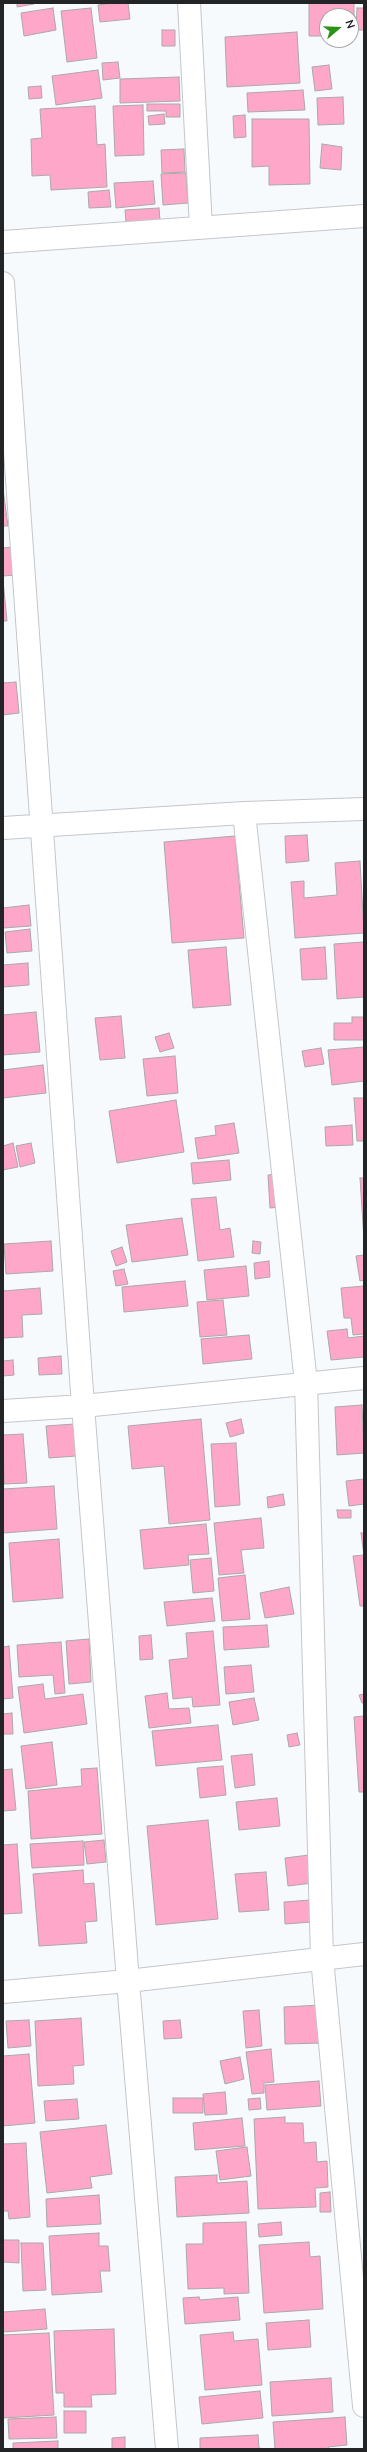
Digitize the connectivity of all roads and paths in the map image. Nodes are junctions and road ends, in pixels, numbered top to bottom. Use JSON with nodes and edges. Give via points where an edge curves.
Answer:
{"nodes":[{"id":1,"x":189,"y":3,"type":"edge"},
{"id":2,"x":364,"y":216,"type":"edge"},
{"id":3,"x":201,"y":227,"type":"junction"},
{"id":4,"x":3,"y":242,"type":"edge"},
{"id":5,"x":3,"y":283,"type":"edge"},
{"id":6,"x":364,"y":809,"type":"edge"},
{"id":7,"x":244,"y":813,"type":"junction"},
{"id":8,"x":42,"y":825,"type":"junction"},
{"id":9,"x":3,"y":828,"type":"edge"},
{"id":10,"x":364,"y":1378,"type":"edge"},
{"id":11,"x":306,"y":1383,"type":"junction"},
{"id":12,"x":83,"y":1406,"type":"junction"},
{"id":13,"x":3,"y":1411,"type":"edge"},
{"id":14,"x":364,"y":1954,"type":"edge"},
{"id":15,"x":322,"y":1958,"type":"junction"},
{"id":16,"x":128,"y":1981,"type":"junction"},
{"id":17,"x":3,"y":1992,"type":"edge"},
{"id":18,"x":364,"y":2406,"type":"edge"},
{"id":19,"x":168,"y":2449,"type":"edge"}],
"edges":[{"from":1,"to":3,"type":"street"},
{"from":2,"to":3,"type":"street"},
{"from":3,"to":4,"type":"street"},
{"from":5,"to":8,"type":"street"},
{"from":6,"to":7,"type":"street"},
{"from":7,"to":8,"type":"street"},
{"from":7,"to":11,"type":"street"},
{"from":8,"to":9,"type":"street"},
{"from":8,"to":12,"type":"street"},
{"from":10,"to":11,"type":"street"},
{"from":11,"to":12,"type":"street"},
{"from":11,"to":15,"type":"street"},
{"from":12,"to":13,"type":"street"},
{"from":12,"to":16,"type":"street"},
{"from":14,"to":15,"type":"street"},
{"from":15,"to":16,"type":"street"},
{"from":15,"to":18,"type":"street"},
{"from":16,"to":17,"type":"street"},
{"from":16,"to":19,"type":"street"}]}
